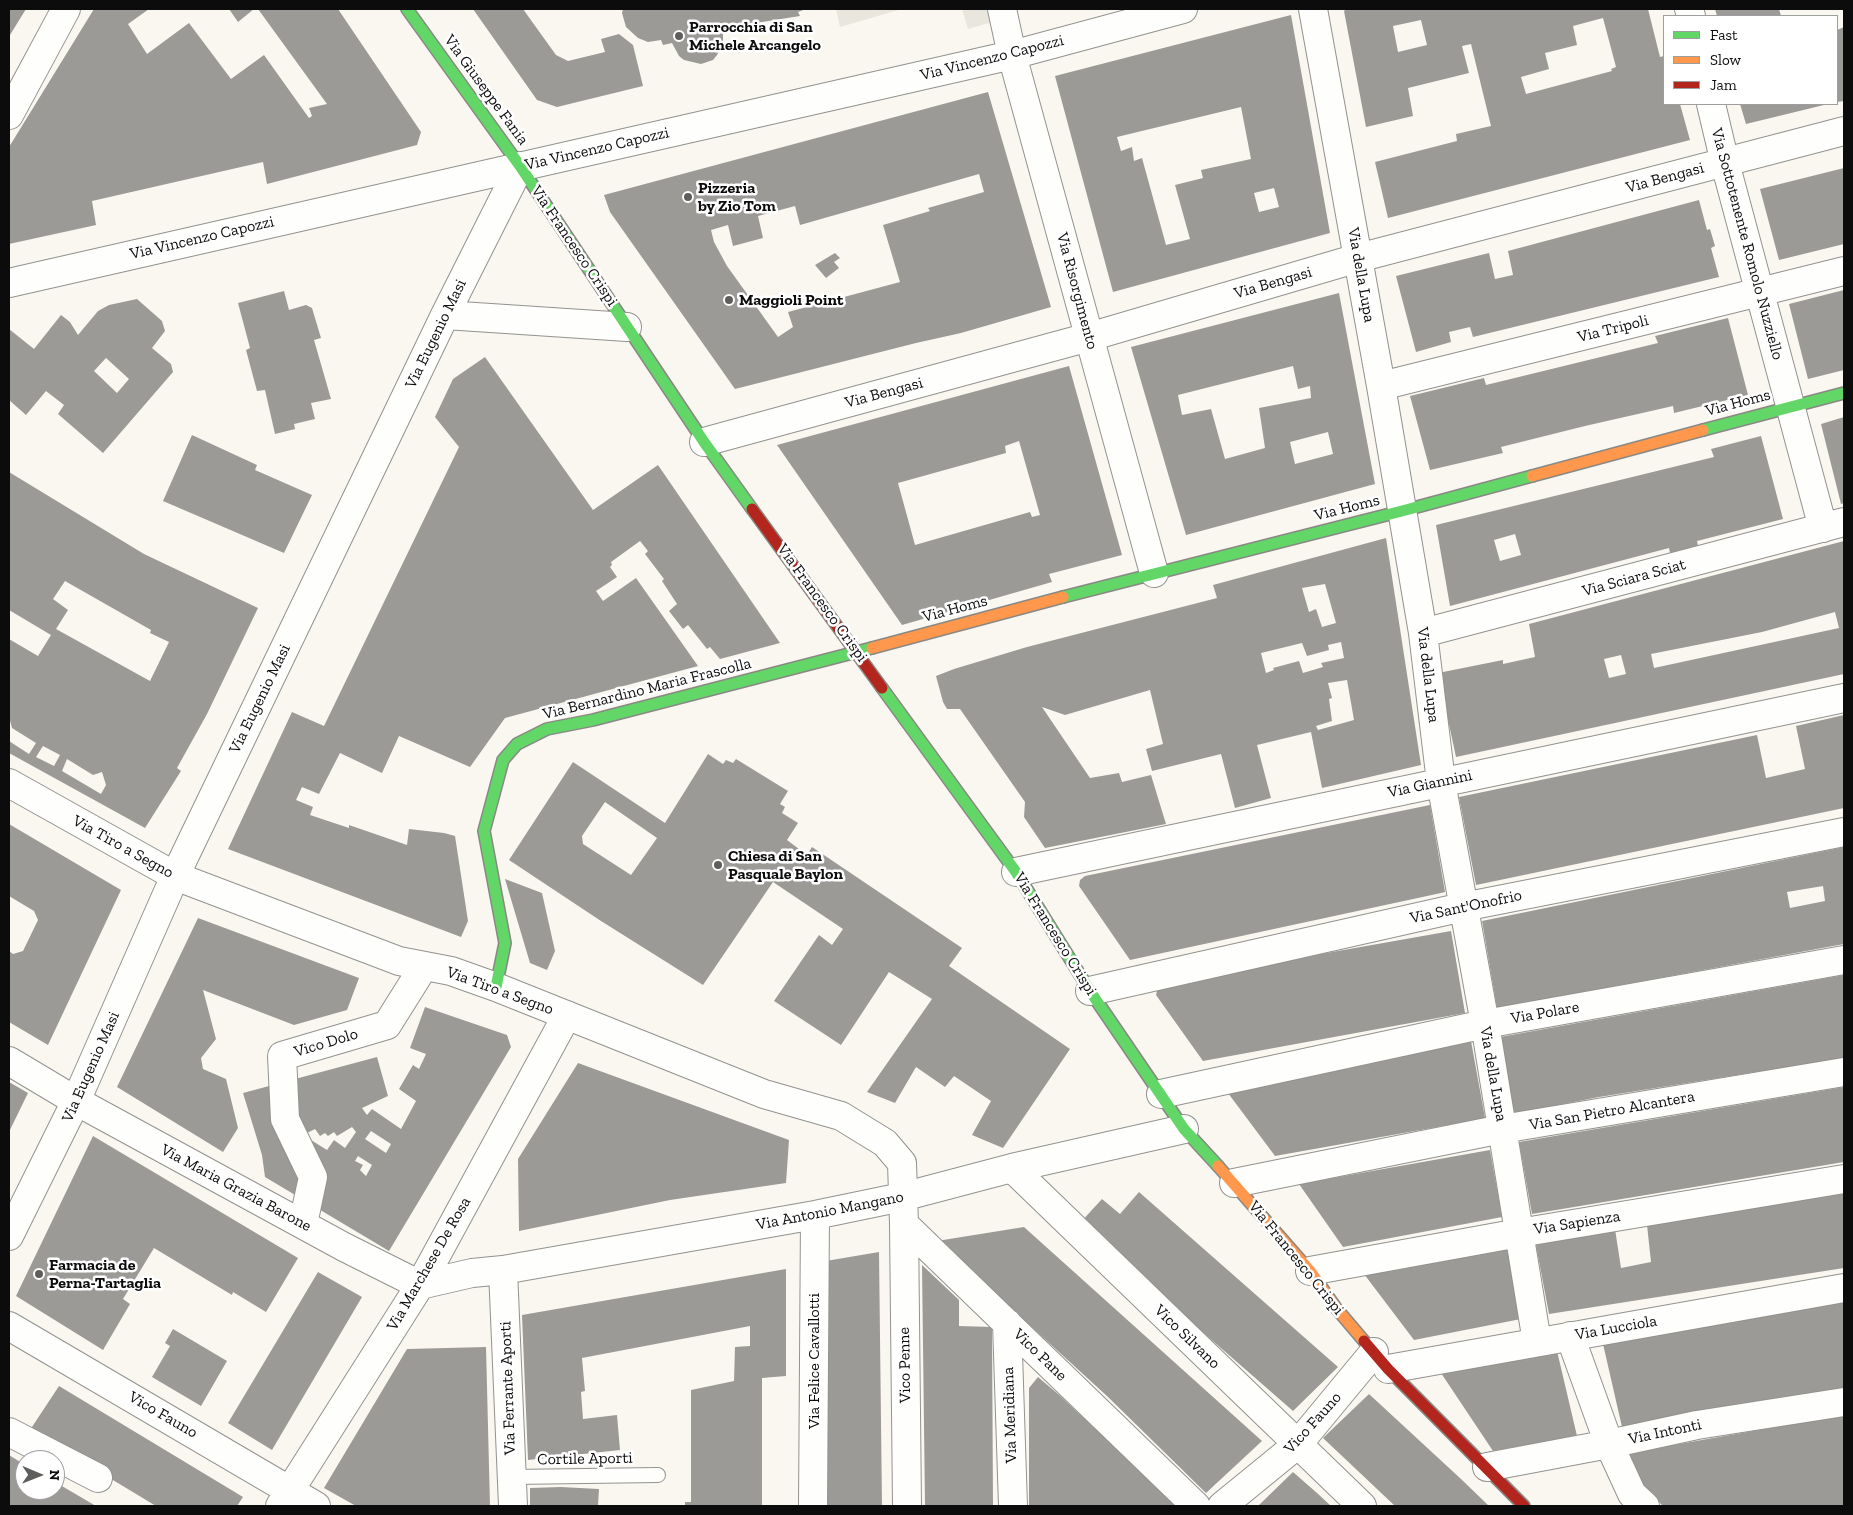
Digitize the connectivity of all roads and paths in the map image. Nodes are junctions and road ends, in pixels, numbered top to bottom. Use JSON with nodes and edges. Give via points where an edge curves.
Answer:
{"nodes":[{"id":1,"x":66,"y":9,"type":"edge"},
{"id":2,"x":407,"y":9,"type":"edge"},
{"id":3,"x":1002,"y":9,"type":"edge"},
{"id":4,"x":1183,"y":9,"type":"edge"},
{"id":5,"x":1313,"y":9,"type":"edge"},
{"id":6,"x":1012,"y":55,"type":"junction"},
{"id":7,"x":1711,"y":105,"type":"edge"},
{"id":8,"x":9,"y":115,"type":"edge"},
{"id":9,"x":1844,"y":131,"type":"edge"},
{"id":10,"x":1724,"y":163,"type":"junction"},
{"id":11,"x":520,"y":166,"type":"junction"},
{"id":12,"x":1358,"y":258,"type":"junction"},
{"id":13,"x":1844,"y":271,"type":"edge"},
{"id":14,"x":9,"y":283,"type":"edge"},
{"id":15,"x":1760,"y":292,"type":"junction"},
{"id":16,"x":445,"y":315,"type":"junction"},
{"id":17,"x":627,"y":327,"type":"junction"},
{"id":18,"x":1089,"y":338,"type":"junction"},
{"id":19,"x":1381,"y":386,"type":"junction"},
{"id":20,"x":1844,"y":393,"type":"edge"},
{"id":21,"x":1789,"y":406,"type":"junction"},
{"id":22,"x":704,"y":442,"type":"junction"},
{"id":23,"x":1402,"y":511,"type":"junction"},
{"id":24,"x":1834,"y":525,"type":"edge"},
{"id":25,"x":1154,"y":573,"type":"junction"},
{"id":26,"x":1423,"y":633,"type":"junction"},
{"id":27,"x":858,"y":652,"type":"junction"},
{"id":28,"x":1844,"y":698,"type":"edge"},
{"id":29,"x":1441,"y":782,"type":"junction"},
{"id":30,"x":9,"y":783,"type":"edge"},
{"id":31,"x":1844,"y":832,"type":"edge"},
{"id":32,"x":1016,"y":872,"type":"junction"},
{"id":33,"x":175,"y":876,"type":"junction"},
{"id":34,"x":1463,"y":907,"type":"junction"},
{"id":35,"x":1844,"y":960,"type":"edge"},
{"id":36,"x":424,"y":966,"type":"junction"},
{"id":37,"x":496,"y":987,"type":"junction"},
{"id":38,"x":1090,"y":991,"type":"junction"},
{"id":39,"x":566,"y":1015,"type":"junction"},
{"id":40,"x":1485,"y":1024,"type":"junction"},
{"id":41,"x":9,"y":1061,"type":"edge"},
{"id":42,"x":1844,"y":1072,"type":"edge"},
{"id":43,"x":1160,"y":1094,"type":"junction"},
{"id":44,"x":76,"y":1101,"type":"junction"},
{"id":45,"x":1184,"y":1129,"type":"junction"},
{"id":46,"x":1502,"y":1129,"type":"junction"},
{"id":47,"x":1012,"y":1168,"type":"junction"},
{"id":48,"x":1844,"y":1179,"type":"edge"},
{"id":49,"x":1234,"y":1183,"type":"junction"},
{"id":50,"x":902,"y":1197,"type":"junction"},
{"id":51,"x":815,"y":1215,"type":"junction"},
{"id":52,"x":303,"y":1224,"type":"junction"},
{"id":53,"x":904,"y":1224,"type":"junction"},
{"id":54,"x":1519,"y":1233,"type":"junction"},
{"id":55,"x":9,"y":1236,"type":"edge"},
{"id":56,"x":503,"y":1270,"type":"junction"},
{"id":57,"x":1310,"y":1272,"type":"junction"},
{"id":58,"x":420,"y":1285,"type":"junction"},
{"id":59,"x":1844,"y":1288,"type":"edge"},
{"id":60,"x":1007,"y":1324,"type":"junction"},
{"id":61,"x":9,"y":1326,"type":"edge"},
{"id":62,"x":1570,"y":1336,"type":"junction"},
{"id":63,"x":1537,"y":1342,"type":"junction"},
{"id":64,"x":1381,"y":1360,"type":"junction"},
{"id":65,"x":1844,"y":1402,"type":"edge"},
{"id":66,"x":9,"y":1432,"type":"edge"},
{"id":67,"x":1298,"y":1444,"type":"junction"},
{"id":68,"x":1609,"y":1444,"type":"junction"},
{"id":69,"x":1487,"y":1467,"type":"junction"},
{"id":70,"x":658,"y":1475,"type":"dead end"},
{"id":71,"x":512,"y":1477,"type":"junction"},
{"id":72,"x":98,"y":1478,"type":"dead end"},
{"id":73,"x":285,"y":1498,"type":"edge"},
{"id":74,"x":316,"y":1506,"type":"edge"},
{"id":75,"x":513,"y":1506,"type":"edge"},
{"id":76,"x":812,"y":1506,"type":"edge"},
{"id":77,"x":906,"y":1506,"type":"edge"},
{"id":78,"x":1013,"y":1506,"type":"edge"},
{"id":79,"x":1196,"y":1506,"type":"edge"},
{"id":80,"x":1222,"y":1506,"type":"edge"},
{"id":81,"x":1362,"y":1506,"type":"edge"},
{"id":82,"x":1524,"y":1506,"type":"edge"},
{"id":83,"x":1645,"y":1506,"type":"edge"}],
"edges":[{"from":1,"to":8,"type":"street"},
{"from":2,"to":11,"type":"street","name":"Via Giuseppe Fania"},
{"from":3,"to":6,"type":"street","name":"Via Risorgimento"},
{"from":4,"to":6,"type":"street","name":"Via Vincenzo Capozzi"},
{"from":5,"to":12,"type":"street","name":"Via della Lupa"},
{"from":6,"to":11,"type":"street","name":"Via Vincenzo Capozzi"},
{"from":6,"to":18,"type":"street","name":"Via Risorgimento"},
{"from":7,"to":10,"type":"street","name":"Via Sottotenente Romolo Nuzziello"},
{"from":9,"to":10,"type":"street","name":"Via Bengasi"},
{"from":10,"to":12,"type":"street","name":"Via Bengasi"},
{"from":10,"to":15,"type":"street","name":"Via Sottotenente Romolo Nuzziello"},
{"from":11,"to":14,"type":"street","name":"Via Vincenzo Capozzi"},
{"from":11,"to":16,"type":"street","name":"Via Eugenio Masi"},
{"from":11,"to":17,"type":"street","name":"Via Francesco Crispi"},
{"from":12,"to":18,"type":"street","name":"Via Bengasi"},
{"from":12,"to":19,"type":"street","name":"Via della Lupa"},
{"from":13,"to":15,"type":"street","name":"Via Tripoli"},
{"from":15,"to":19,"type":"street","name":"Via Tripoli"},
{"from":15,"to":21,"type":"street","name":"Via Sottotenente Romolo Nuzziello"},
{"from":16,"to":17,"type":"street","name":"Via Francesco Crispi"},
{"from":16,"to":33,"type":"street","name":"Via Eugenio Masi"},
{"from":17,"to":22,"type":"street","name":"Via Francesco Crispi"},
{"from":18,"to":22,"type":"street","name":"Via Bengasi"},
{"from":18,"to":25,"type":"street","name":"Via Risorgimento"},
{"from":19,"to":23,"type":"street","name":"Via della Lupa"},
{"from":20,"to":21,"type":"street","name":"Via Homs"},
{"from":21,"to":23,"type":"street","name":"Via Homs"},
{"from":21,"to":24,"type":"street","name":"Via Sottotenente Romolo Nuzziello"},
{"from":22,"to":27,"type":"street","name":"Via Francesco Crispi"},
{"from":23,"to":25,"type":"street","name":"Via Homs"},
{"from":23,"to":26,"type":"street","name":"Via della Lupa"},
{"from":24,"to":26,"type":"street","name":"Via Sciara Sciat"},
{"from":25,"to":27,"type":"street","name":"Via Homs"},
{"from":26,"to":29,"type":"street","name":"Via della Lupa"},
{"from":27,"to":32,"type":"street","name":"Via Francesco Crispi"},
{"from":27,"to":37,"type":"street","name":"Via Bernardino Maria Frascolla","via":[[547,729],[517,744],[503,760],[484,831],[505,943]]},
{"from":28,"to":29,"type":"street","name":"Via Giannini"},
{"from":29,"to":32,"type":"street","name":"Via Giannini"},
{"from":29,"to":34,"type":"street","name":"Via della Lupa"},
{"from":30,"to":33,"type":"street","name":"Via Tiro a Segno"},
{"from":31,"to":34,"type":"street","name":"Via Sant'Onofrio"},
{"from":32,"to":38,"type":"street","name":"Via Francesco Crispi"},
{"from":33,"to":36,"type":"street","name":"Via Tiro a Segno","via":[[399,961]]},
{"from":33,"to":44,"type":"street","name":"Via Eugenio Masi"},
{"from":34,"to":38,"type":"street","name":"Via Sant'Onofrio"},
{"from":34,"to":40,"type":"street","name":"Via della Lupa"},
{"from":35,"to":40,"type":"street","name":"Via Polare"},
{"from":36,"to":37,"type":"street","name":"Via Tiro a Segno","via":[[451,971]]},
{"from":36,"to":52,"type":"street","name":"Vico Dolo","via":[[387,1024],[282,1056],[285,1119],[313,1177]]},
{"from":37,"to":39,"type":"street","name":"Via Tiro a Segno"},
{"from":38,"to":43,"type":"street","name":"Via Francesco Crispi"},
{"from":39,"to":50,"type":"street","name":"Via Tiro a Segno","via":[[764,1094],[841,1116],[886,1143],[902,1163]]},
{"from":39,"to":58,"type":"street","name":"Via Marchese De Rosa"},
{"from":40,"to":43,"type":"street","name":"Via Polare"},
{"from":40,"to":46,"type":"street","name":"Via della Lupa"},
{"from":41,"to":44,"type":"street","name":"Via Maria Grazia Barone"},
{"from":42,"to":46,"type":"street","name":"Via San Pietro Alcantera"},
{"from":43,"to":45,"type":"street","name":"Via Francesco Crispi"},
{"from":44,"to":52,"type":"street","name":"Via Maria Grazia Barone"},
{"from":44,"to":55,"type":"street","name":"Via Eugenio Masi"},
{"from":45,"to":47,"type":"street","name":"Via Antonio Mangano"},
{"from":45,"to":49,"type":"street","name":"Via Francesco Crispi"},
{"from":46,"to":49,"type":"street","name":"Via San Pietro Alcantera"},
{"from":46,"to":54,"type":"street","name":"Via della Lupa"},
{"from":47,"to":50,"type":"street","name":"Via Antonio Mangano"},
{"from":47,"to":67,"type":"street","name":"Vico Silvano"},
{"from":48,"to":54,"type":"street","name":"Via Sapienza"},
{"from":49,"to":57,"type":"street","name":"Via Francesco Crispi"},
{"from":50,"to":51,"type":"street","name":"Via Antonio Mangano"},
{"from":50,"to":53,"type":"street"},
{"from":51,"to":56,"type":"street","name":"Via Antonio Mangano"},
{"from":51,"to":76,"type":"street","name":"Via Felice Cavallotti"},
{"from":52,"to":58,"type":"street","name":"Via Maria Grazia Barone"},
{"from":53,"to":60,"type":"street","name":"Vico Pane"},
{"from":53,"to":77,"type":"street","name":"Vico Penne"},
{"from":54,"to":57,"type":"street","name":"Via Sapienza"},
{"from":54,"to":63,"type":"street","name":"Via della Lupa"},
{"from":56,"to":58,"type":"street","name":"Via Antonio Mangano","via":[[472,1273]]},
{"from":56,"to":71,"type":"street","name":"Via Ferrante Aporti"},
{"from":57,"to":64,"type":"street","name":"Via Francesco Crispi"},
{"from":58,"to":73,"type":"street","name":"Via Marchese De Rosa"},
{"from":59,"to":62,"type":"street","name":"Via Lucciola"},
{"from":60,"to":78,"type":"street","name":"Via Meridiana"},
{"from":60,"to":79,"type":"street","name":"Vico Pane"},
{"from":61,"to":73,"type":"street","name":"Vico Fauno"},
{"from":62,"to":63,"type":"street","name":"Via Lucciola"},
{"from":62,"to":68,"type":"street"},
{"from":63,"to":64,"type":"street","name":"Via Lucciola"},
{"from":64,"to":67,"type":"street","name":"Vico Fauno"},
{"from":64,"to":69,"type":"street","name":"Via Francesco Crispi"},
{"from":65,"to":68,"type":"street","name":"Via Intonti","via":[[1696,1424]]},
{"from":66,"to":72,"type":"street"},
{"from":67,"to":80,"type":"street","name":"Vico Fauno"},
{"from":67,"to":81,"type":"street","name":"Vico Silvano"},
{"from":68,"to":69,"type":"street","name":"Via Intonti"},
{"from":68,"to":83,"type":"street","via":[[1632,1494]]},
{"from":69,"to":82,"type":"street","name":"Via Francesco Crispi"},
{"from":70,"to":71,"type":"lane","name":"Cortile Aporti"},
{"from":71,"to":75,"type":"street","name":"Via Ferrante Aporti"},
{"from":73,"to":74,"type":"street","name":"Vico Fauno"}]}
